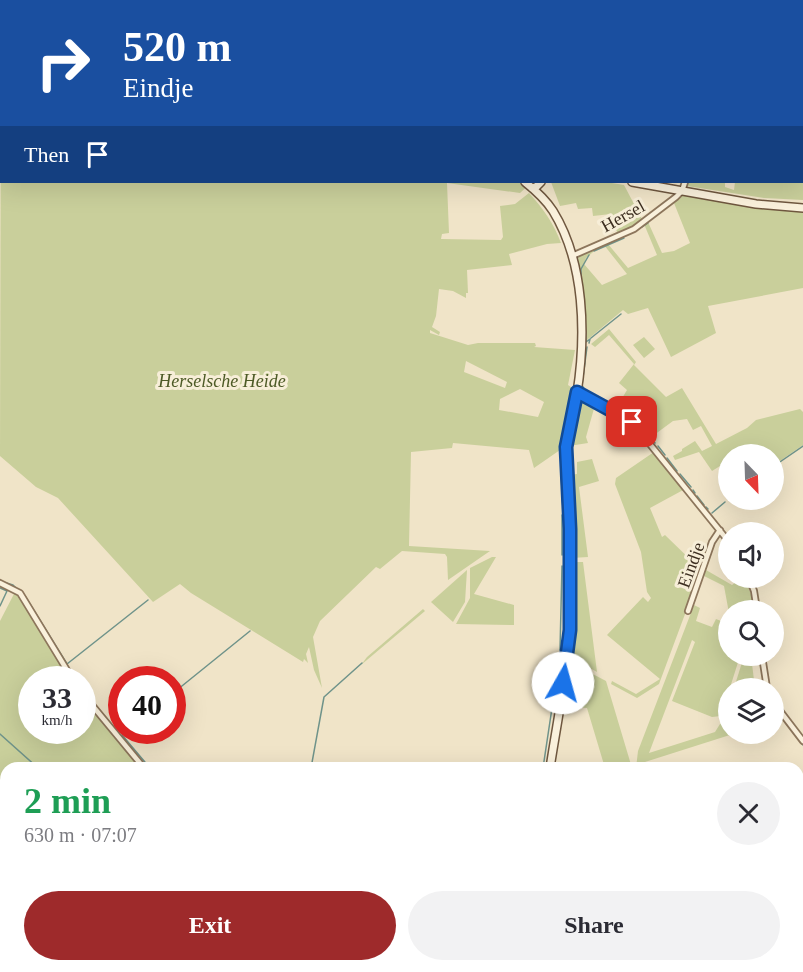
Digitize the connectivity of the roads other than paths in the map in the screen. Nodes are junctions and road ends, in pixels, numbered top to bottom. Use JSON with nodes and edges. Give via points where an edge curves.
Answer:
{"nodes":[{"id":1,"x":533,"y":183,"type":"edge"},
{"id":2,"x":638,"y":183,"type":"edge"},
{"id":3,"x":685,"y":183,"type":"edge"},
{"id":4,"x":682,"y":191,"type":"junction"},
{"id":5,"x":803,"y":208,"type":"edge"},
{"id":6,"x":572,"y":256,"type":"junction"},
{"id":7,"x":577,"y":392,"type":"junction"},
{"id":8,"x":718,"y":528,"type":"edge"},
{"id":9,"x":718,"y":533,"type":"edge"},
{"id":10,"x":0,"y":583,"type":"edge"},
{"id":11,"x":688,"y":611,"type":"dead end"},
{"id":12,"x":65,"y":666,"type":"edge"},
{"id":13,"x":96,"y":710,"type":"edge"},
{"id":14,"x":784,"y":716,"type":"edge"},
{"id":15,"x":803,"y":741,"type":"edge"},
{"id":16,"x":139,"y":762,"type":"edge"},
{"id":17,"x":551,"y":762,"type":"edge"}],
"edges":[{"from":1,"to":6,"type":"street"},
{"from":2,"to":4,"type":"street"},
{"from":3,"to":4,"type":"street"},
{"from":4,"to":5,"type":"street"},
{"from":4,"to":6,"type":"street","name":"Hersel","via":[[634,230]]},
{"from":6,"to":7,"type":"street","via":[[582,346]]},
{"from":7,"to":8,"type":"street","name":"Eindje","via":[[632,422]]},
{"from":7,"to":17,"type":"street","via":[[565,456],[570,630]]},
{"from":9,"to":11,"type":"street","name":"Eindje"},
{"from":10,"to":12,"type":"street","via":[[14,588],[25,599]]},
{"from":13,"to":16,"type":"street"},
{"from":14,"to":15,"type":"street"}]}
